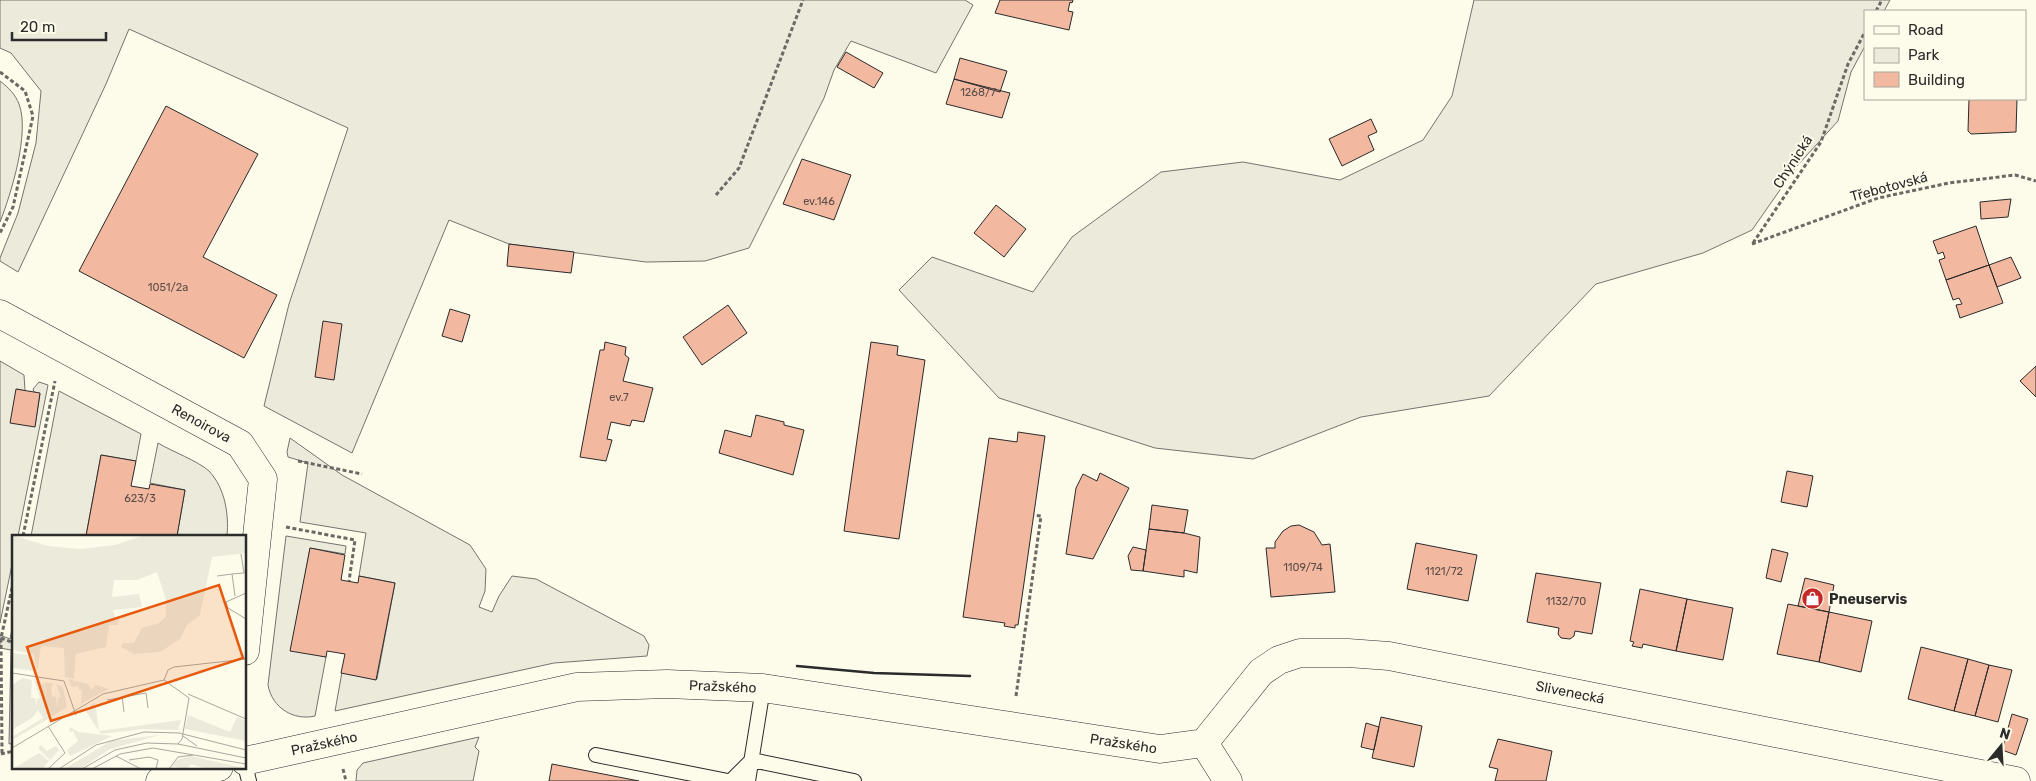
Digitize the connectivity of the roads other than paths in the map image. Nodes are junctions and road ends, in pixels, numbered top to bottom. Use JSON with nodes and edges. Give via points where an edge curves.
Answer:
{"nodes":[{"id":1,"x":0,"y":314,"type":"edge"},
{"id":2,"x":246,"y":642,"type":"edge"},
{"id":3,"x":763,"y":688,"type":"junction"},
{"id":4,"x":1204,"y":743,"type":"junction"},
{"id":5,"x":596,"y":755,"type":"dead end"},
{"id":6,"x":752,"y":760,"type":"junction"},
{"id":7,"x":246,"y":763,"type":"edge"},
{"id":8,"x":215,"y":768,"type":"edge"},
{"id":9,"x":246,"y":768,"type":"edge"},
{"id":10,"x":160,"y":781,"type":"edge"},
{"id":11,"x":249,"y":781,"type":"edge"},
{"id":12,"x":730,"y":781,"type":"edge"},
{"id":13,"x":748,"y":781,"type":"edge"},
{"id":14,"x":854,"y":781,"type":"edge"},
{"id":15,"x":1228,"y":781,"type":"edge"},
{"id":16,"x":2016,"y":781,"type":"edge"}],
"edges":[{"from":1,"to":2,"type":"street","name":"Renoirova","via":[[240,444],[263,479]]},
{"from":3,"to":4,"type":"street","name":"Pražského","via":[[1160,749]]},
{"from":3,"to":6,"type":"lane"},
{"from":3,"to":7,"type":"street","name":"Pražského","via":[[667,684],[576,687]]},
{"from":4,"to":15,"type":"street"},
{"from":4,"to":16,"type":"street","name":"Slivenecká","via":[[1261,672],[1279,660],[1300,653],[1348,653],[1389,656]]},
{"from":5,"to":12,"type":"lane"},
{"from":6,"to":12,"type":"lane"},
{"from":6,"to":13,"type":"lane"},
{"from":6,"to":14,"type":"lane"},
{"from":8,"to":10,"type":"street"},
{"from":9,"to":11,"type":"lane"}]}
